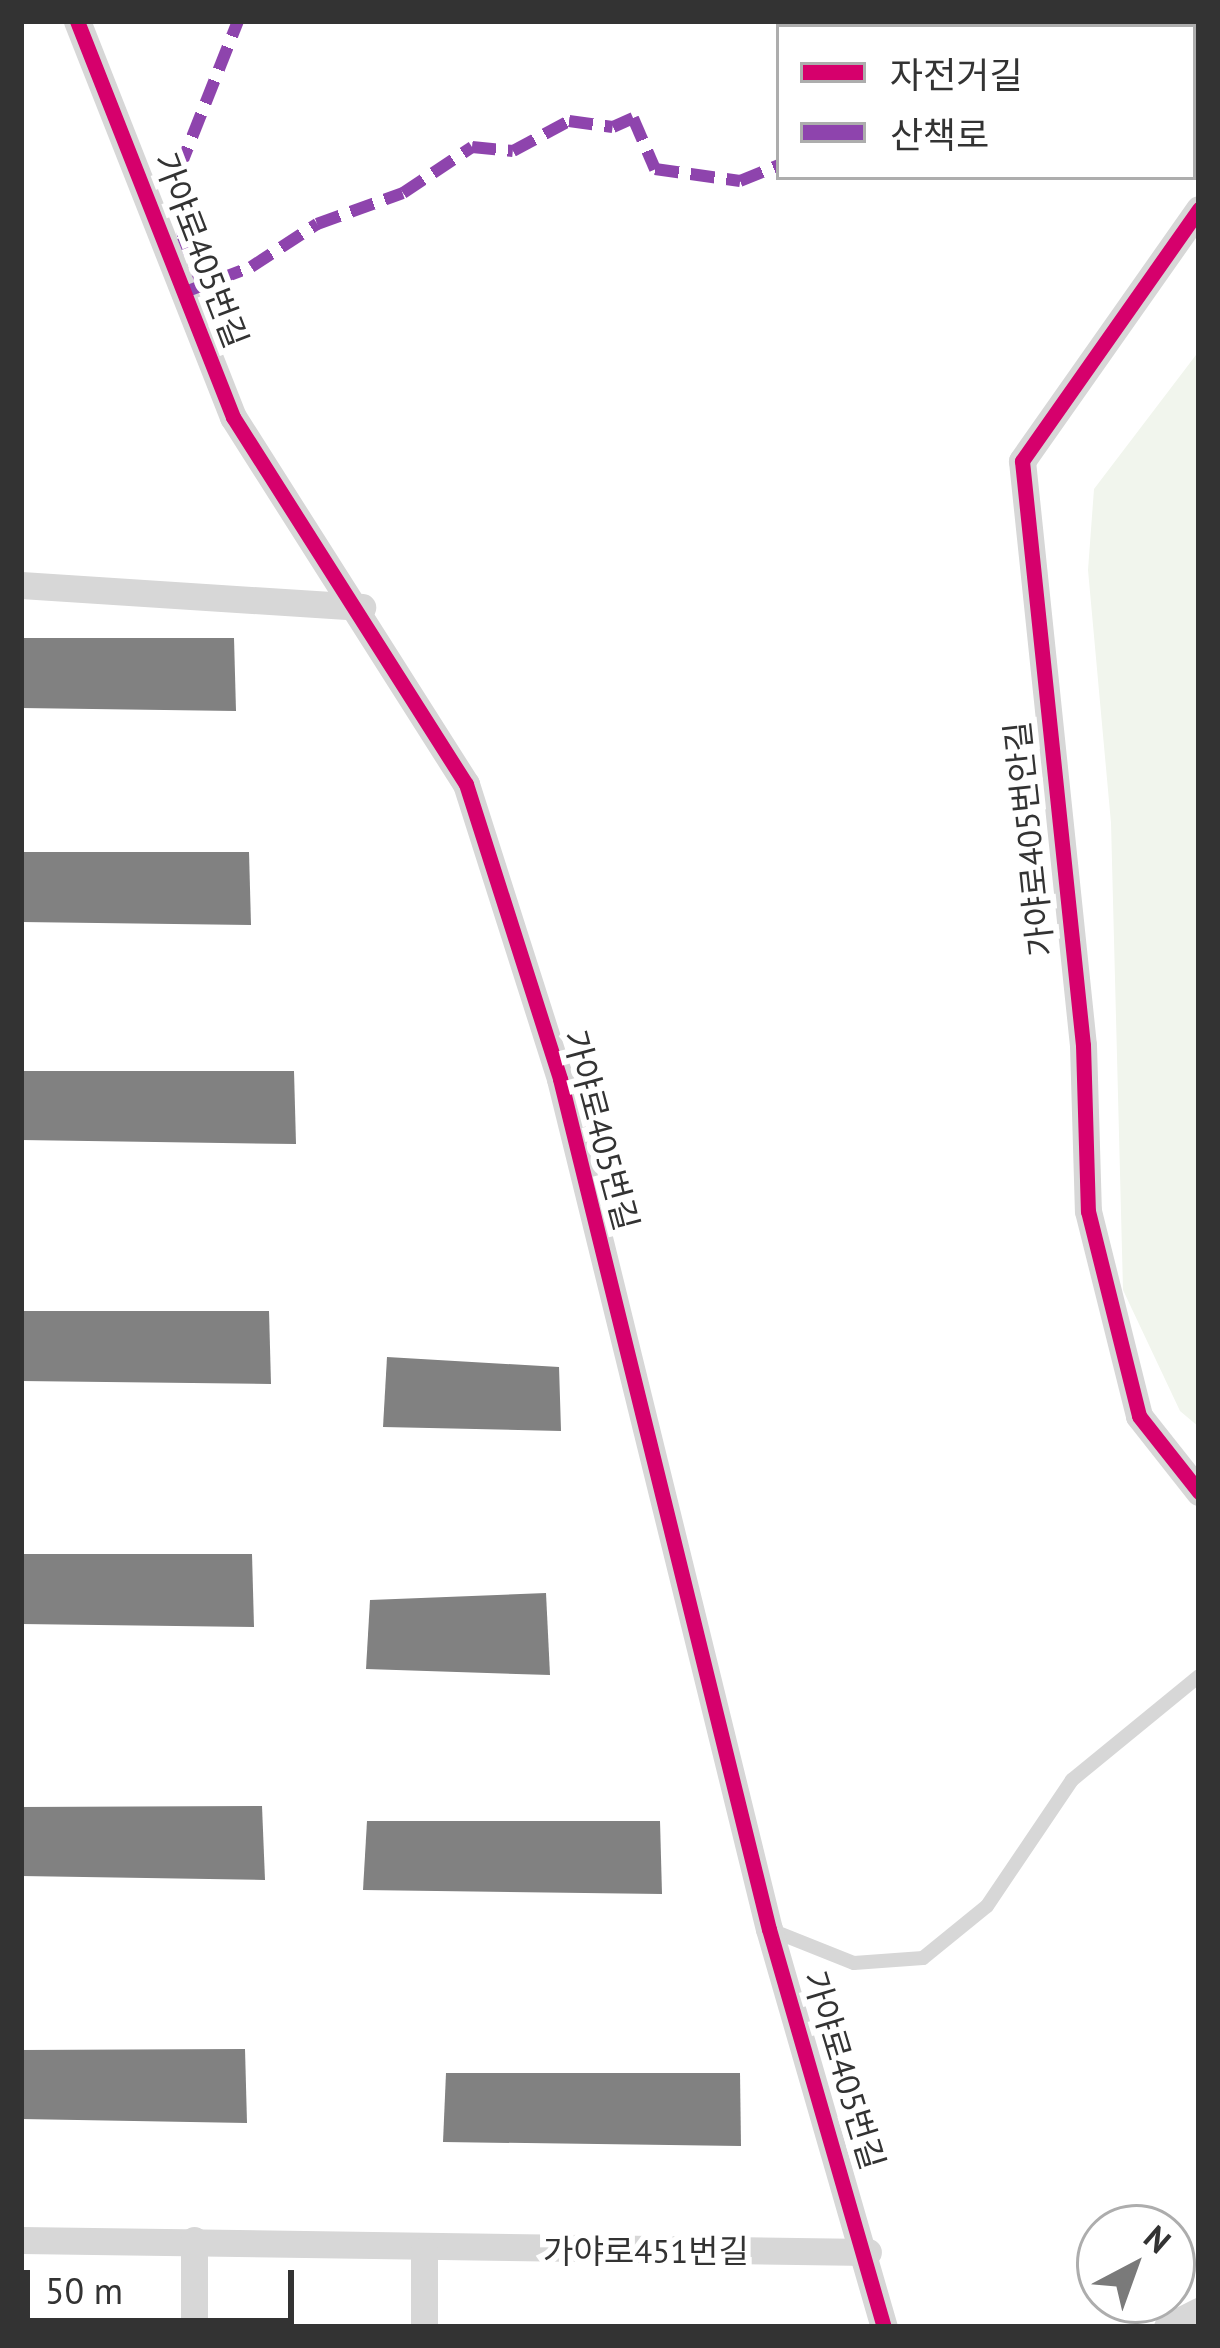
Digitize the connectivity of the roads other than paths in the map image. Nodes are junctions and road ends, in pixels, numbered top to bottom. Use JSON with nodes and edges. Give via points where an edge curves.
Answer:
{"nodes":[{"id":1,"x":77,"y":21,"type":"edge"},
{"id":2,"x":1199,"y":209,"type":"edge"},
{"id":3,"x":21,"y":585,"type":"edge"},
{"id":4,"x":362,"y":607,"type":"junction"},
{"id":5,"x":1199,"y":1492,"type":"edge"},
{"id":6,"x":1199,"y":1676,"type":"edge"},
{"id":7,"x":769,"y":1929,"type":"junction"},
{"id":8,"x":21,"y":2240,"type":"edge"},
{"id":9,"x":194,"y":2240,"type":"junction"},
{"id":10,"x":424,"y":2250,"type":"junction"},
{"id":11,"x":868,"y":2252,"type":"junction"},
{"id":12,"x":1199,"y":2311,"type":"edge"},
{"id":13,"x":194,"y":2327,"type":"edge"},
{"id":14,"x":424,"y":2327,"type":"edge"},
{"id":15,"x":884,"y":2327,"type":"edge"},
{"id":16,"x":1167,"y":2327,"type":"edge"}],
"edges":[{"from":1,"to":4,"type":"street","name":"가야로405번길","via":[[233,417]]},
{"from":2,"to":5,"type":"street","name":"가야로405번안길","via":[[1022,461],[1083,1046],[1088,1211],[1113,1341],[1139,1416]]},
{"from":3,"to":4,"type":"street"},
{"from":4,"to":7,"type":"street","name":"가야로405번길","via":[[466,784],[560,1079]]},
{"from":6,"to":7,"type":"lane","via":[[1072,1780],[987,1906],[922,1958],[854,1963]]},
{"from":7,"to":11,"type":"street","name":"가야로405번길"},
{"from":8,"to":9,"type":"street","name":"가야로451번길"},
{"from":9,"to":10,"type":"street","name":"가야로451번길"},
{"from":9,"to":13,"type":"street"},
{"from":10,"to":11,"type":"street","name":"가야로451번길"},
{"from":10,"to":14,"type":"street"},
{"from":11,"to":15,"type":"street","name":"가야로405번길"},
{"from":12,"to":16,"type":"street"}]}
